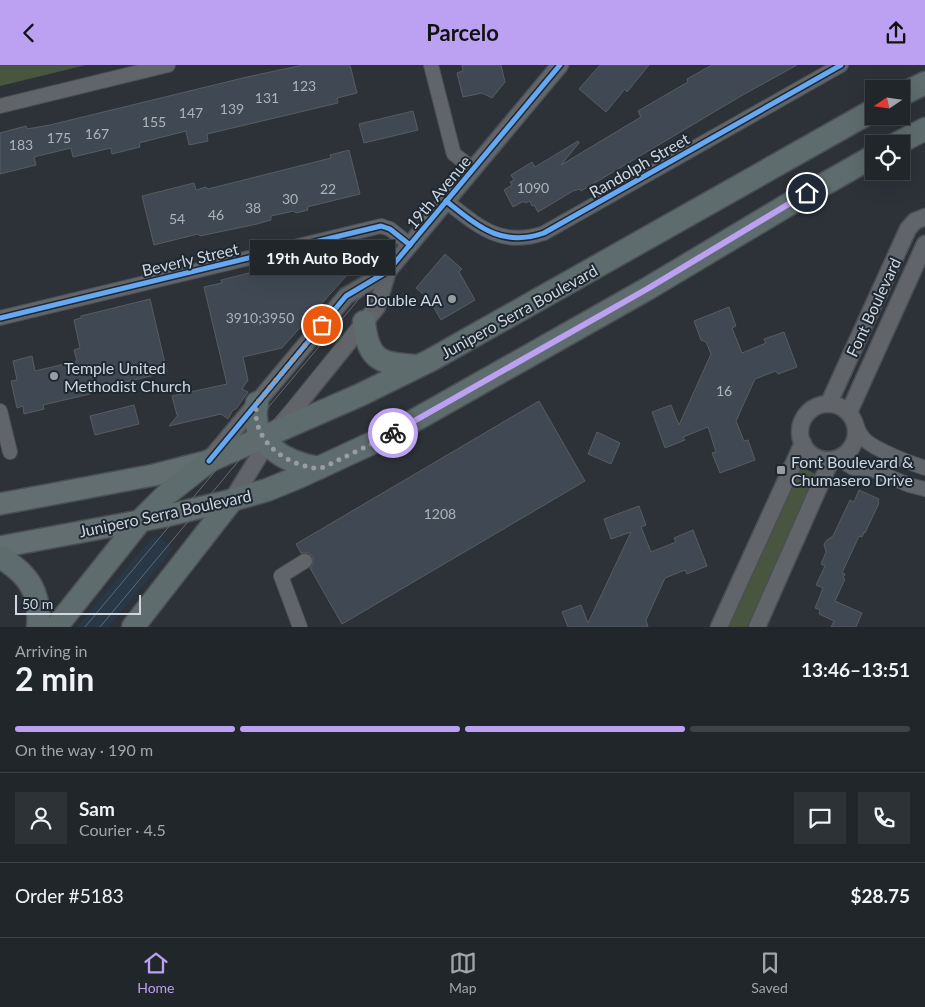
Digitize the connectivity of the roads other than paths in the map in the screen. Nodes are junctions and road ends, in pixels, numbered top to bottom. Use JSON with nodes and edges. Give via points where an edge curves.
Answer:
{"nodes":[{"id":1,"x":168,"y":65,"type":"edge"},
{"id":2,"x":431,"y":65,"type":"edge"},
{"id":3,"x":560,"y":65,"type":"edge"},
{"id":4,"x":841,"y":65,"type":"edge"},
{"id":5,"x":925,"y":83,"type":"edge"},
{"id":6,"x":910,"y":90,"type":"edge"},
{"id":7,"x":0,"y":106,"type":"edge"},
{"id":8,"x":865,"y":115,"type":"edge"},
{"id":9,"x":925,"y":129,"type":"edge"},
{"id":10,"x":910,"y":137,"type":"edge"},
{"id":11,"x":865,"y":161,"type":"edge"},
{"id":12,"x":473,"y":169,"type":"junction"},
{"id":13,"x":446,"y":201,"type":"junction"},
{"id":14,"x":925,"y":217,"type":"edge"},
{"id":15,"x":925,"y":244,"type":"edge"},
{"id":16,"x":410,"y":245,"type":"junction"},
{"id":17,"x":388,"y":271,"type":"junction"},
{"id":18,"x":0,"y":318,"type":"edge"},
{"id":19,"x":364,"y":322,"type":"junction"},
{"id":20,"x":418,"y":367,"type":"junction"},
{"id":21,"x":257,"y":403,"type":"junction"},
{"id":22,"x":829,"y":403,"type":"junction"},
{"id":23,"x":0,"y":411,"type":"edge"},
{"id":24,"x":852,"y":417,"type":"junction"},
{"id":25,"x":269,"y":437,"type":"junction"},
{"id":26,"x":803,"y":443,"type":"junction"},
{"id":27,"x":10,"y":452,"type":"dead end"},
{"id":28,"x":836,"y":458,"type":"junction"},
{"id":29,"x":209,"y":461,"type":"junction"},
{"id":30,"x":319,"y":468,"type":"junction"},
{"id":31,"x":925,"y":468,"type":"edge"},
{"id":32,"x":925,"y":489,"type":"edge"},
{"id":33,"x":232,"y":500,"type":"junction"},
{"id":34,"x":0,"y":504,"type":"edge"},
{"id":35,"x":141,"y":520,"type":"junction"},
{"id":36,"x":0,"y":547,"type":"edge"},
{"id":37,"x":0,"y":557,"type":"edge"},
{"id":38,"x":305,"y":561,"type":"dead end"},
{"id":39,"x":38,"y":627,"type":"edge"},
{"id":40,"x":56,"y":627,"type":"edge"},
{"id":41,"x":132,"y":627,"type":"edge"},
{"id":42,"x":300,"y":627,"type":"edge"},
{"id":43,"x":719,"y":627,"type":"edge"},
{"id":44,"x":757,"y":627,"type":"edge"}],
"edges":[{"from":1,"to":7,"type":"street"},
{"from":2,"to":12,"type":"street","via":[[454,154]]},
{"from":3,"to":12,"type":"street","name":"19th Avenue"},
{"from":4,"to":13,"type":"street","name":"Randolph Street","via":[[544,233],[520,238],[497,235]]},
{"from":5,"to":6,"type":"highway"},
{"from":8,"to":20,"type":"highway","name":"Junipero Serra Boulevard"},
{"from":9,"to":10,"type":"highway"},
{"from":11,"to":30,"type":"highway","name":"Junipero Serra Boulevard","via":[[434,410]]},
{"from":12,"to":13,"type":"street","name":"19th Avenue"},
{"from":13,"to":16,"type":"street","name":"19th Avenue"},
{"from":14,"to":22,"type":"street","name":"Font Boulevard","via":[[908,229]]},
{"from":15,"to":24,"type":"street","name":"Font Boulevard"},
{"from":16,"to":17,"type":"street","name":"19th Avenue"},
{"from":16,"to":18,"type":"street","name":"Beverly Street","via":[[381,226]]},
{"from":17,"to":19,"type":"street","name":"19th Avenue","via":[[377,307]]},
{"from":17,"to":21,"type":"street","name":"19th Avenue","via":[[346,296]]},
{"from":19,"to":20,"type":"highway","via":[[367,344],[377,357],[391,364]]},
{"from":19,"to":25,"type":"street","name":"19th Avenue"},
{"from":20,"to":25,"type":"highway","name":"Junipero Serra Boulevard"},
{"from":21,"to":25,"type":"highway","via":[[257,422]]},
{"from":21,"to":29,"type":"street","name":"19th Avenue"},
{"from":22,"to":24,"type":"street","via":[[842,407]]},
{"from":22,"to":26,"type":"street","via":[[811,409],[805,416],[800,434]]},
{"from":23,"to":27,"type":"street"},
{"from":24,"to":28,"type":"street","via":[[856,438],[852,446]]},
{"from":24,"to":31,"type":"street","via":[[860,433],[874,446]]},
{"from":25,"to":29,"type":"highway","name":"Junipero Serra Boulevard"},
{"from":25,"to":30,"type":"highway","via":[[273,450],[286,459]]},
{"from":25,"to":33,"type":"street","name":"19th Avenue"},
{"from":26,"to":28,"type":"street","via":[[814,456]]},
{"from":26,"to":43,"type":"street"},
{"from":28,"to":32,"type":"street","via":[[853,468],[871,469]]},
{"from":28,"to":44,"type":"street"},
{"from":29,"to":34,"type":"main road","name":"Junipero Serra Boulevard","via":[[154,475]]},
{"from":29,"to":35,"type":"highway","name":"19th Avenue","via":[[167,494]]},
{"from":30,"to":33,"type":"highway","name":"Junipero Serra Boulevard","via":[[267,490]]},
{"from":33,"to":35,"type":"main road","name":"Junipero Serra Boulevard"},
{"from":33,"to":41,"type":"highway","name":"19th Avenue"},
{"from":35,"to":36,"type":"main road","name":"Junipero Serra Boulevard"},
{"from":35,"to":40,"type":"highway","name":"19th Avenue"},
{"from":37,"to":39,"type":"highway","via":[[16,567],[32,586],[38,606]]},
{"from":38,"to":42,"type":"street","via":[[281,576]]}]}
